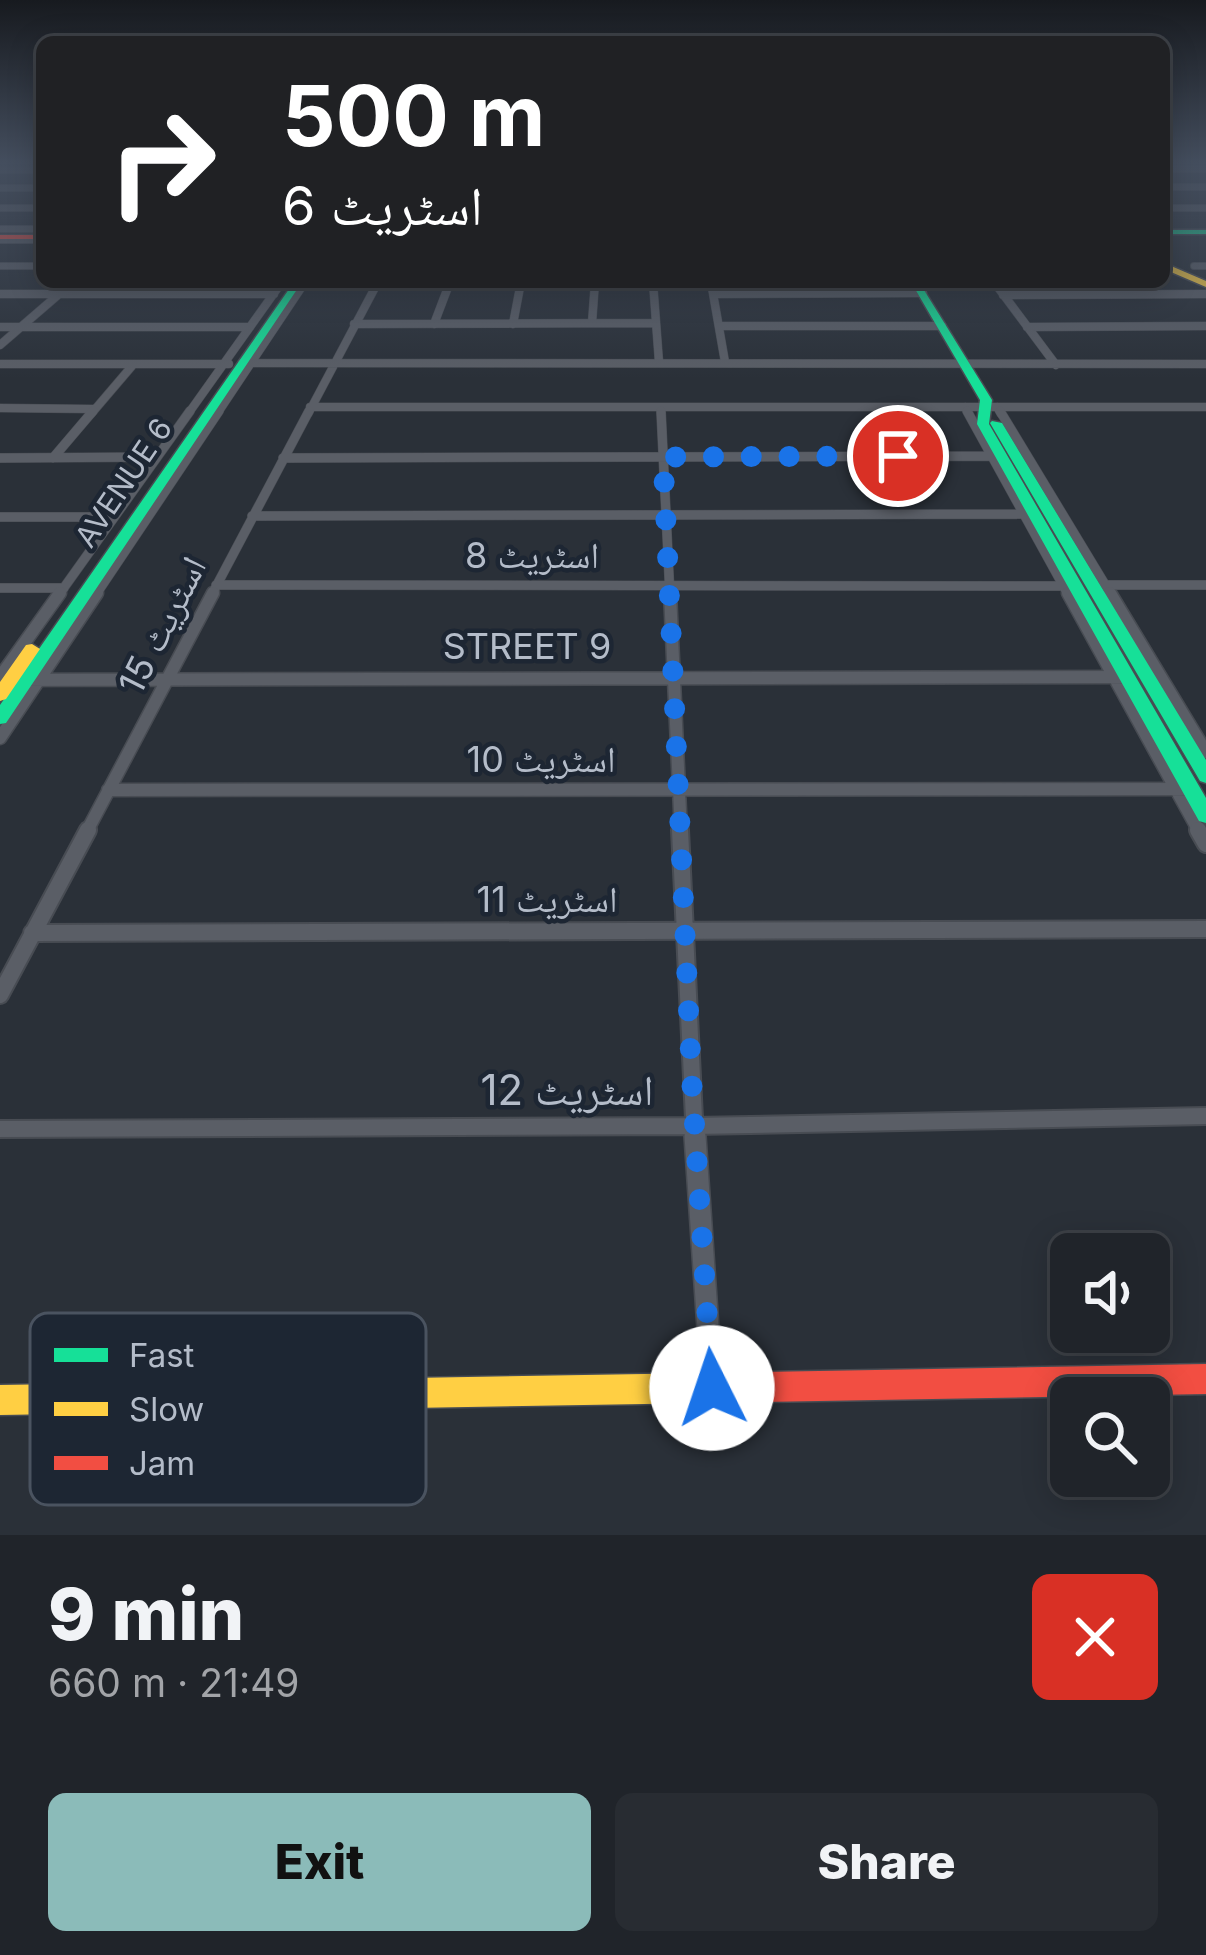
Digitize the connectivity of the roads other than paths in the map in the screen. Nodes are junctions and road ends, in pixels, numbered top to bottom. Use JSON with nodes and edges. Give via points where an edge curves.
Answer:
{"nodes":[{"id":1,"x":1170,"y":256,"type":"edge"},
{"id":2,"x":0,"y":266,"type":"edge"},
{"id":3,"x":36,"y":266,"type":"edge"},
{"id":4,"x":1202,"y":268,"type":"edge"},
{"id":5,"x":1170,"y":269,"type":"edge"},
{"id":6,"x":1206,"y":284,"type":"edge"},
{"id":7,"x":66,"y":288,"type":"edge"},
{"id":8,"x":198,"y":288,"type":"edge"},
{"id":9,"x":286,"y":288,"type":"edge"},
{"id":10,"x":287,"y":288,"type":"edge"},
{"id":11,"x":375,"y":288,"type":"edge"},
{"id":12,"x":448,"y":288,"type":"edge"},
{"id":13,"x":520,"y":288,"type":"edge"},
{"id":14,"x":595,"y":288,"type":"edge"},
{"id":15,"x":653,"y":288,"type":"edge"},
{"id":16,"x":712,"y":288,"type":"edge"},
{"id":17,"x":919,"y":288,"type":"edge"},
{"id":18,"x":998,"y":288,"type":"edge"},
{"id":19,"x":0,"y":294,"type":"edge"},
{"id":20,"x":59,"y":294,"type":"junction"},
{"id":21,"x":714,"y":294,"type":"junction"},
{"id":22,"x":1206,"y":294,"type":"edge"},
{"id":23,"x":1003,"y":295,"type":"junction"},
{"id":24,"x":592,"y":323,"type":"junction"},
{"id":25,"x":656,"y":323,"type":"junction"},
{"id":26,"x":354,"y":324,"type":"junction"},
{"id":27,"x":434,"y":324,"type":"junction"},
{"id":28,"x":513,"y":324,"type":"junction"},
{"id":29,"x":22,"y":326,"type":"junction"},
{"id":30,"x":719,"y":326,"type":"junction"},
{"id":31,"x":942,"y":326,"type":"junction"},
{"id":32,"x":1206,"y":326,"type":"edge"},
{"id":33,"x":0,"y":327,"type":"edge"},
{"id":34,"x":250,"y":327,"type":"junction"},
{"id":35,"x":1028,"y":327,"type":"junction"},
{"id":36,"x":0,"y":345,"type":"edge"},
{"id":37,"x":659,"y":362,"type":"junction"},
{"id":38,"x":725,"y":362,"type":"junction"},
{"id":39,"x":0,"y":364,"type":"edge"},
{"id":40,"x":236,"y":364,"type":"junction"},
{"id":41,"x":332,"y":364,"type":"junction"},
{"id":42,"x":965,"y":364,"type":"junction"},
{"id":43,"x":1206,"y":364,"type":"edge"},
{"id":44,"x":1056,"y":365,"type":"junction"},
{"id":45,"x":132,"y":366,"type":"junction"},
{"id":46,"x":1206,"y":406,"type":"edge"},
{"id":47,"x":310,"y":407,"type":"junction"},
{"id":48,"x":661,"y":407,"type":"junction"},
{"id":49,"x":965,"y":407,"type":"junction"},
{"id":50,"x":0,"y":408,"type":"edge"},
{"id":51,"x":93,"y":409,"type":"junction"},
{"id":52,"x":990,"y":411,"type":"junction"},
{"id":53,"x":992,"y":456,"type":"junction"},
{"id":54,"x":157,"y":457,"type":"junction"},
{"id":55,"x":663,"y":457,"type":"junction"},
{"id":56,"x":0,"y":458,"type":"edge"},
{"id":57,"x":53,"y":458,"type":"junction"},
{"id":58,"x":283,"y":458,"type":"junction"},
{"id":59,"x":1024,"y":514,"type":"junction"},
{"id":60,"x":666,"y":515,"type":"junction"},
{"id":61,"x":252,"y":516,"type":"junction"},
{"id":62,"x":0,"y":517,"type":"edge"},
{"id":63,"x":112,"y":517,"type":"junction"},
{"id":64,"x":1090,"y":569,"type":"junction"},
{"id":65,"x":669,"y":584,"type":"junction"},
{"id":66,"x":216,"y":585,"type":"junction"},
{"id":67,"x":1106,"y":585,"type":"junction"},
{"id":68,"x":1206,"y":585,"type":"edge"},
{"id":69,"x":1064,"y":586,"type":"junction"},
{"id":70,"x":0,"y":588,"type":"edge"},
{"id":71,"x":64,"y":588,"type":"junction"},
{"id":72,"x":673,"y":674,"type":"junction"},
{"id":73,"x":1120,"y":676,"type":"junction"},
{"id":74,"x":170,"y":678,"type":"junction"},
{"id":75,"x":12,"y":682,"type":"edge"},
{"id":76,"x":0,"y":718,"type":"edge"},
{"id":77,"x":0,"y":738,"type":"edge"},
{"id":78,"x":1200,"y":784,"type":"edge"},
{"id":79,"x":678,"y":789,"type":"junction"},
{"id":80,"x":108,"y":790,"type":"junction"},
{"id":81,"x":1206,"y":844,"type":"edge"},
{"id":82,"x":684,"y":928,"type":"junction"},
{"id":83,"x":1206,"y":928,"type":"edge"},
{"id":84,"x":32,"y":933,"type":"junction"},
{"id":85,"x":0,"y":995,"type":"edge"},
{"id":86,"x":1206,"y":1116,"type":"edge"},
{"id":87,"x":694,"y":1126,"type":"junction"},
{"id":88,"x":0,"y":1129,"type":"edge"},
{"id":89,"x":1206,"y":1379,"type":"edge"},
{"id":90,"x":712,"y":1388,"type":"junction"},
{"id":91,"x":426,"y":1393,"type":"edge"},
{"id":92,"x":30,"y":1399,"type":"edge"},
{"id":93,"x":0,"y":1400,"type":"edge"}],
"edges":[{"from":1,"to":4,"type":"main road"},
{"from":2,"to":3,"type":"street"},
{"from":5,"to":6,"type":"main road"},
{"from":7,"to":20,"type":"street"},
{"from":8,"to":20,"type":"street"},
{"from":9,"to":34,"type":"street"},
{"from":10,"to":40,"type":"main road","name":"AVENUE 6"},
{"from":11,"to":26,"type":"street","name":"اسٹریٹ 15"},
{"from":12,"to":27,"type":"street"},
{"from":13,"to":28,"type":"street"},
{"from":14,"to":24,"type":"street"},
{"from":15,"to":25,"type":"street"},
{"from":16,"to":21,"type":"street"},
{"from":17,"to":21,"type":"street"},
{"from":17,"to":31,"type":"main road"},
{"from":18,"to":23,"type":"street"},
{"from":19,"to":20,"type":"street"},
{"from":20,"to":29,"type":"street"},
{"from":21,"to":30,"type":"street"},
{"from":22,"to":23,"type":"street"},
{"from":23,"to":35,"type":"street"},
{"from":24,"to":25,"type":"street"},
{"from":24,"to":28,"type":"street"},
{"from":25,"to":37,"type":"street"},
{"from":26,"to":27,"type":"street"},
{"from":26,"to":41,"type":"street","name":"اسٹریٹ 15"},
{"from":27,"to":28,"type":"street"},
{"from":29,"to":33,"type":"street"},
{"from":29,"to":34,"type":"street"},
{"from":29,"to":36,"type":"street"},
{"from":30,"to":31,"type":"street"},
{"from":30,"to":38,"type":"street"},
{"from":31,"to":42,"type":"main road"},
{"from":32,"to":35,"type":"street"},
{"from":34,"to":40,"type":"street"},
{"from":35,"to":44,"type":"street"},
{"from":37,"to":38,"type":"street"},
{"from":37,"to":41,"type":"street"},
{"from":38,"to":42,"type":"street"},
{"from":39,"to":45,"type":"street"},
{"from":40,"to":41,"type":"street"},
{"from":40,"to":45,"type":"street"},
{"from":40,"to":54,"type":"street"},
{"from":40,"to":75,"type":"main road","name":"AVENUE 6"},
{"from":41,"to":47,"type":"street","name":"اسٹریٹ 15"},
{"from":42,"to":44,"type":"street"},
{"from":42,"to":52,"type":"main road"},
{"from":43,"to":44,"type":"street"},
{"from":45,"to":51,"type":"street"},
{"from":46,"to":52,"type":"street"},
{"from":47,"to":48,"type":"street"},
{"from":47,"to":58,"type":"street","name":"اسٹریٹ 15"},
{"from":48,"to":49,"type":"street"},
{"from":48,"to":55,"type":"street"},
{"from":49,"to":52,"type":"street"},
{"from":49,"to":53,"type":"street"},
{"from":50,"to":51,"type":"street"},
{"from":51,"to":57,"type":"street"},
{"from":52,"to":64,"type":"main road"},
{"from":52,"to":73,"type":"main road","via":[[983,424]]},
{"from":53,"to":55,"type":"street"},
{"from":53,"to":59,"type":"street"},
{"from":54,"to":57,"type":"street"},
{"from":54,"to":63,"type":"street"},
{"from":55,"to":58,"type":"street"},
{"from":55,"to":60,"type":"street"},
{"from":56,"to":57,"type":"street"},
{"from":58,"to":61,"type":"street","name":"اسٹریٹ 15"},
{"from":59,"to":60,"type":"street"},
{"from":59,"to":69,"type":"street"},
{"from":60,"to":61,"type":"street"},
{"from":60,"to":65,"type":"street"},
{"from":61,"to":66,"type":"street","name":"اسٹریٹ 15"},
{"from":62,"to":63,"type":"street"},
{"from":63,"to":71,"type":"street"},
{"from":64,"to":67,"type":"street"},
{"from":64,"to":78,"type":"main road"},
{"from":65,"to":66,"type":"street","name":"اسٹریٹ 8"},
{"from":65,"to":69,"type":"street","name":"اسٹریٹ 8"},
{"from":65,"to":72,"type":"street"},
{"from":66,"to":74,"type":"street","name":"اسٹریٹ 15"},
{"from":67,"to":68,"type":"street"},
{"from":67,"to":78,"type":"street"},
{"from":69,"to":73,"type":"street"},
{"from":70,"to":71,"type":"street"},
{"from":71,"to":75,"type":"street"},
{"from":72,"to":73,"type":"street","name":"STREET 9"},
{"from":72,"to":74,"type":"street","name":"STREET 9"},
{"from":72,"to":79,"type":"street"},
{"from":73,"to":78,"type":"main road"},
{"from":74,"to":75,"type":"street","name":"STREET 9"},
{"from":74,"to":80,"type":"street","name":"اسٹریٹ 15"},
{"from":75,"to":76,"type":"main road","name":"AVENUE 6"},
{"from":75,"to":77,"type":"street"},
{"from":78,"to":79,"type":"street","name":"اسٹریٹ 10"},
{"from":78,"to":81,"type":"street"},
{"from":79,"to":80,"type":"street","name":"اسٹریٹ 10"},
{"from":79,"to":82,"type":"street"},
{"from":80,"to":84,"type":"street","name":"اسٹریٹ 15"},
{"from":82,"to":83,"type":"street","name":"اسٹریٹ 11"},
{"from":82,"to":84,"type":"street","name":"اسٹریٹ 11"},
{"from":82,"to":87,"type":"street"},
{"from":84,"to":85,"type":"street","name":"اسٹریٹ 15"},
{"from":86,"to":87,"type":"street","name":"اسٹریٹ 12"},
{"from":87,"to":88,"type":"street","name":"اسٹریٹ 12"},
{"from":87,"to":90,"type":"street"},
{"from":89,"to":90,"type":"main road"},
{"from":90,"to":91,"type":"main road"},
{"from":92,"to":93,"type":"main road"}]}
